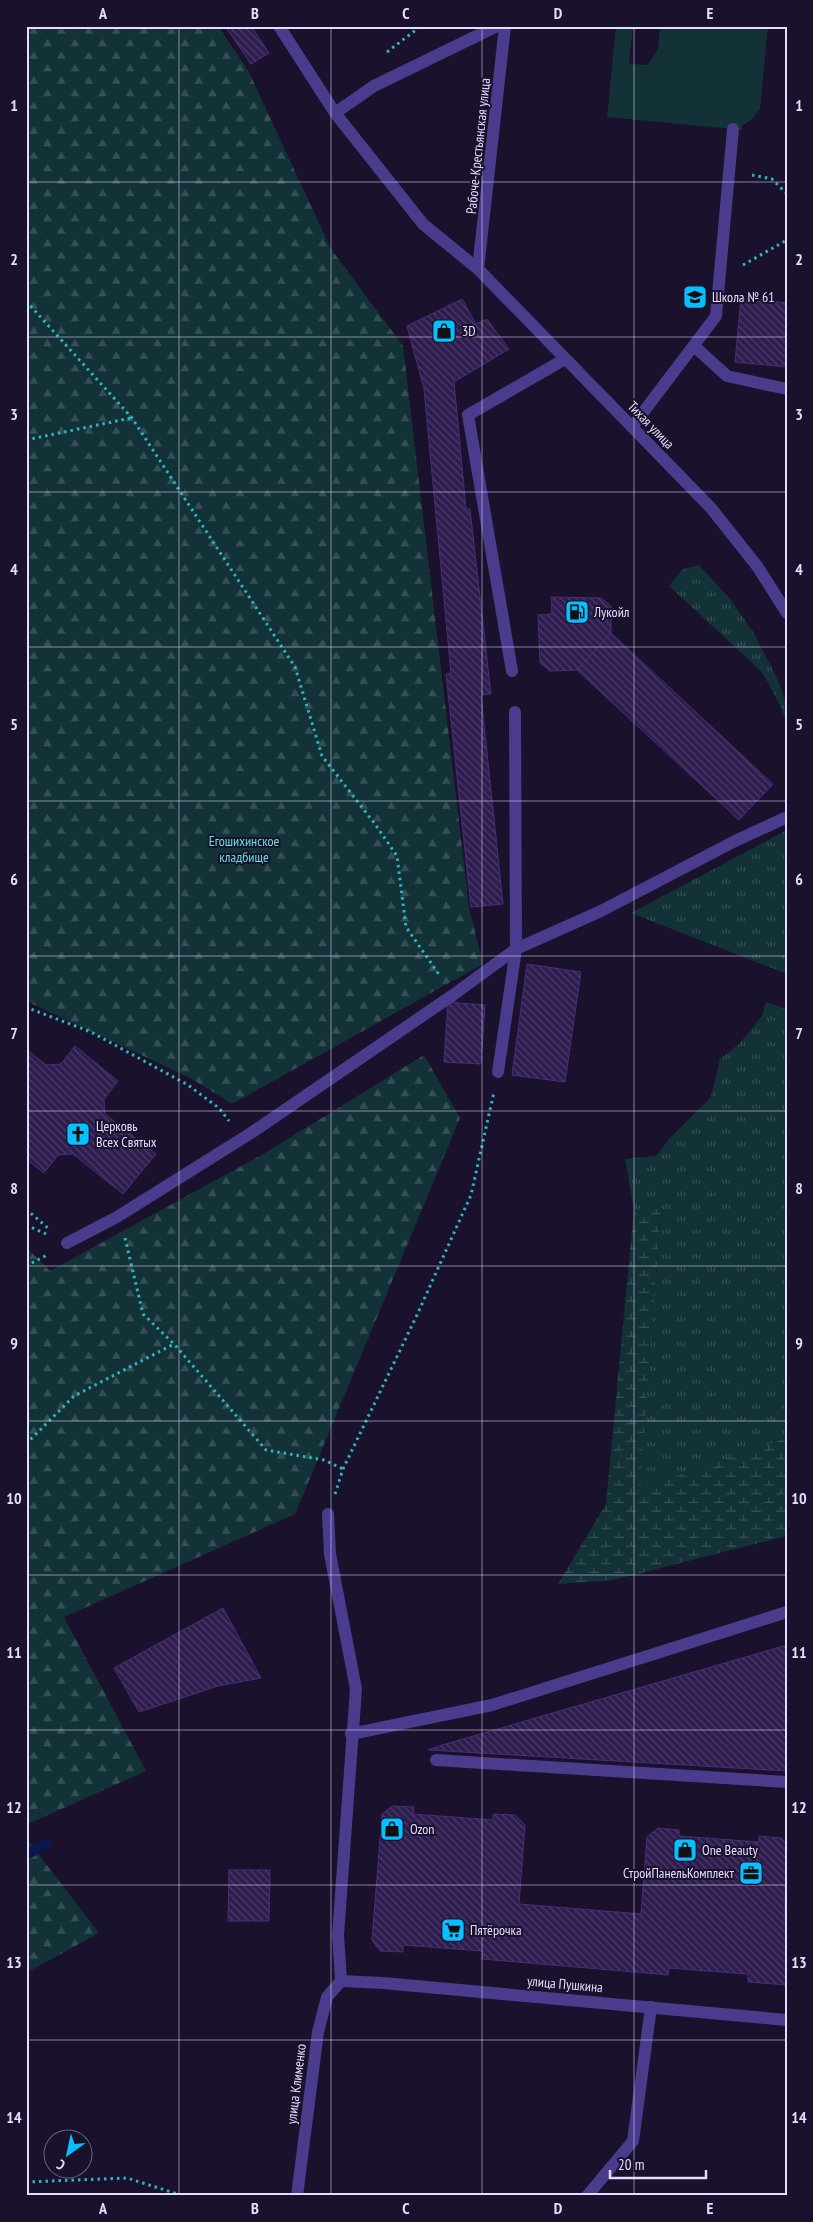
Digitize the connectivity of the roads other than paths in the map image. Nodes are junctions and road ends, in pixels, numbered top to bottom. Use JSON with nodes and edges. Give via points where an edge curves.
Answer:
{"nodes":[{"id":1,"x":279,"y":26,"type":"edge"},
{"id":2,"x":498,"y":26,"type":"edge"},
{"id":3,"x":505,"y":26,"type":"edge"},
{"id":4,"x":336,"y":113,"type":"junction"},
{"id":5,"x":734,"y":129,"type":"dead end"},
{"id":6,"x":478,"y":269,"type":"junction"},
{"id":7,"x":694,"y":346,"type":"junction"},
{"id":8,"x":565,"y":358,"type":"junction"},
{"id":9,"x":787,"y":389,"type":"edge"},
{"id":10,"x":632,"y":427,"type":"junction"},
{"id":11,"x":787,"y":613,"type":"edge"},
{"id":12,"x":512,"y":671,"type":"dead end"},
{"id":13,"x":514,"y":712,"type":"dead end"},
{"id":14,"x":787,"y":817,"type":"edge"},
{"id":15,"x":516,"y":949,"type":"junction"},
{"id":16,"x":498,"y":1072,"type":"road end"},
{"id":17,"x":67,"y":1243,"type":"road end"},
{"id":18,"x":328,"y":1514,"type":"road end"},
{"id":19,"x":787,"y":1612,"type":"edge"},
{"id":20,"x":351,"y":1734,"type":"junction"},
{"id":21,"x":436,"y":1760,"type":"dead end"},
{"id":22,"x":787,"y":1782,"type":"edge"},
{"id":23,"x":340,"y":1981,"type":"junction"},
{"id":24,"x":651,"y":2007,"type":"junction"},
{"id":25,"x":787,"y":2020,"type":"edge"},
{"id":26,"x":297,"y":2196,"type":"edge"},
{"id":27,"x":587,"y":2196,"type":"edge"}],
"edges":[{"from":1,"to":4,"type":"street","name":"Тихая улица"},
{"from":2,"to":4,"type":"street","via":[[374,86]]},
{"from":3,"to":6,"type":"street","name":"Рабоче-Крестьянская улица"},
{"from":4,"to":6,"type":"street","name":"Тихая улица","via":[[424,224]]},
{"from":5,"to":7,"type":"street","via":[[716,316]]},
{"from":6,"to":8,"type":"street","name":"Тихая улица"},
{"from":7,"to":9,"type":"street","via":[[728,376]]},
{"from":7,"to":10,"type":"street"},
{"from":8,"to":10,"type":"street","name":"Тихая улица"},
{"from":8,"to":12,"type":"street","via":[[468,415]]},
{"from":10,"to":11,"type":"street","name":"Тихая улица","via":[[711,508],[757,566]]},
{"from":13,"to":15,"type":"street"},
{"from":14,"to":15,"type":"street","via":[[601,911]]},
{"from":15,"to":16,"type":"street"},
{"from":15,"to":17,"type":"street","via":[[242,1138],[117,1217]]},
{"from":18,"to":20,"type":"street","via":[[330,1554],[356,1688]]},
{"from":19,"to":20,"type":"street","via":[[492,1705]]},
{"from":20,"to":23,"type":"street","via":[[338,1935]]},
{"from":21,"to":22,"type":"street"},
{"from":23,"to":24,"type":"street","name":"улица Пушкина"},
{"from":23,"to":26,"type":"street","name":"улица Клименко","via":[[327,1997],[318,2032]]},
{"from":24,"to":25,"type":"street","name":"улица Пушкина"},
{"from":24,"to":27,"type":"street","via":[[633,2141]]}]}
